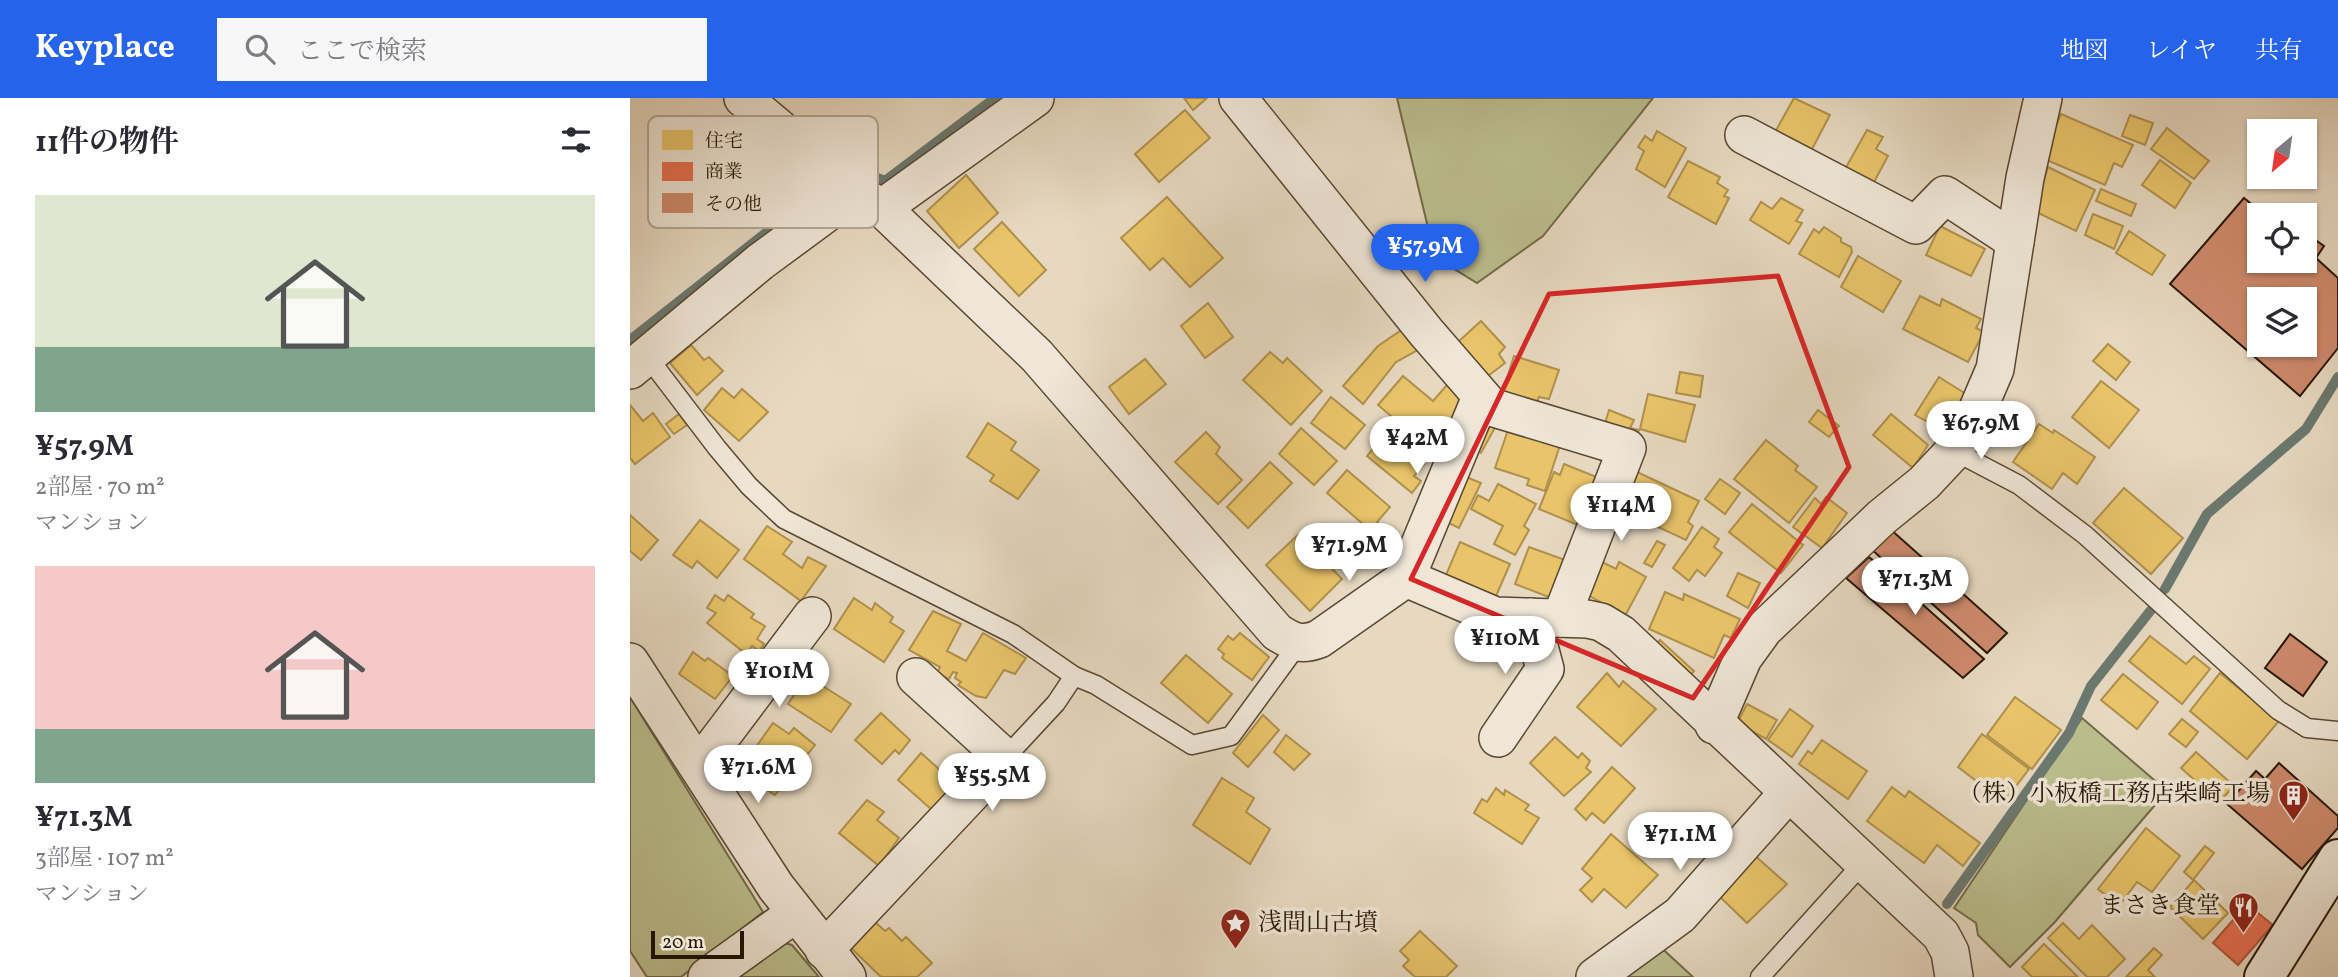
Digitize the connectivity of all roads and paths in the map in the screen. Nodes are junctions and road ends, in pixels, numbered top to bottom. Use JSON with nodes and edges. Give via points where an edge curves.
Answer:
{"nodes":[{"id":1,"x":743,"y":98,"type":"edge"},
{"id":2,"x":1238,"y":98,"type":"edge"},
{"id":3,"x":2043,"y":98,"type":"edge"},
{"id":4,"x":1022,"y":104,"type":"edge"},
{"id":5,"x":765,"y":116,"type":"edge"},
{"id":6,"x":1744,"y":135,"type":"dead end"},
{"id":7,"x":878,"y":194,"type":"edge"},
{"id":8,"x":878,"y":209,"type":"edge"},
{"id":9,"x":819,"y":228,"type":"edge"},
{"id":10,"x":2015,"y":241,"type":"junction"},
{"id":11,"x":639,"y":363,"type":"edge"},
{"id":12,"x":1480,"y":397,"type":"junction"},
{"id":13,"x":1954,"y":451,"type":"junction"},
{"id":14,"x":1406,"y":578,"type":"junction"},
{"id":15,"x":812,"y":616,"type":"dead end"},
{"id":16,"x":1546,"y":618,"type":"junction"},
{"id":17,"x":1299,"y":643,"type":"junction"},
{"id":18,"x":630,"y":663,"type":"edge"},
{"id":19,"x":1074,"y":676,"type":"junction"},
{"id":20,"x":916,"y":677,"type":"dead end"},
{"id":21,"x":1714,"y":725,"type":"junction"},
{"id":22,"x":2338,"y":731,"type":"edge"},
{"id":23,"x":1498,"y":738,"type":"dead end"},
{"id":24,"x":1005,"y":758,"type":"junction"},
{"id":25,"x":699,"y":766,"type":"junction"},
{"id":26,"x":1788,"y":793,"type":"junction"},
{"id":27,"x":2338,"y":859,"type":"edge"},
{"id":28,"x":1863,"y":863,"type":"junction"},
{"id":29,"x":796,"y":913,"type":"junction"},
{"id":30,"x":836,"y":963,"type":"edge"},
{"id":31,"x":707,"y":977,"type":"edge"},
{"id":32,"x":1595,"y":977,"type":"edge"},
{"id":33,"x":1760,"y":977,"type":"edge"},
{"id":34,"x":1954,"y":977,"type":"edge"},
{"id":35,"x":2264,"y":977,"type":"edge"}],
"edges":[{"from":1,"to":5,"type":"street"},
{"from":2,"to":12,"type":"street"},
{"from":3,"to":10,"type":"street"},
{"from":4,"to":7,"type":"street"},
{"from":6,"to":10,"type":"street","via":[[1916,225],[1945,195]]},
{"from":8,"to":17,"type":"street","via":[[1037,356],[1277,632]]},
{"from":9,"to":11,"type":"street","via":[[760,262]]},
{"from":10,"to":13,"type":"street","via":[[1995,369]]},
{"from":11,"to":19,"type":"lane","via":[[783,519],[1013,634]]},
{"from":12,"to":14,"type":"street"},
{"from":12,"to":16,"type":"street","via":[[1492,407],[1627,448]]},
{"from":13,"to":21,"type":"street","via":[[1764,629],[1743,658]]},
{"from":13,"to":22,"type":"lane","via":[[2019,485],[2085,535],[2278,710],[2307,728]]},
{"from":14,"to":16,"type":"street","via":[[1495,616]]},
{"from":14,"to":17,"type":"street","via":[[1319,639]]},
{"from":15,"to":25,"type":"street"},
{"from":16,"to":21,"type":"street","via":[[1601,622],[1621,634]]},
{"from":16,"to":23,"type":"street","via":[[1545,668]]},
{"from":17,"to":19,"type":"lane","via":[[1231,736],[1192,745]]},
{"from":18,"to":25,"type":"street"},
{"from":19,"to":24,"type":"lane","via":[[1056,703]]},
{"from":20,"to":24,"type":"street"},
{"from":21,"to":26,"type":"street"},
{"from":24,"to":30,"type":"street"},
{"from":25,"to":29,"type":"street"},
{"from":26,"to":28,"type":"street"},
{"from":26,"to":32,"type":"street","via":[[1680,915]]},
{"from":27,"to":35,"type":"main road"},
{"from":28,"to":33,"type":"lane"},
{"from":28,"to":34,"type":"street","via":[[1941,935],[1950,952]]},
{"from":29,"to":30,"type":"street"},
{"from":29,"to":31,"type":"street"}]}
